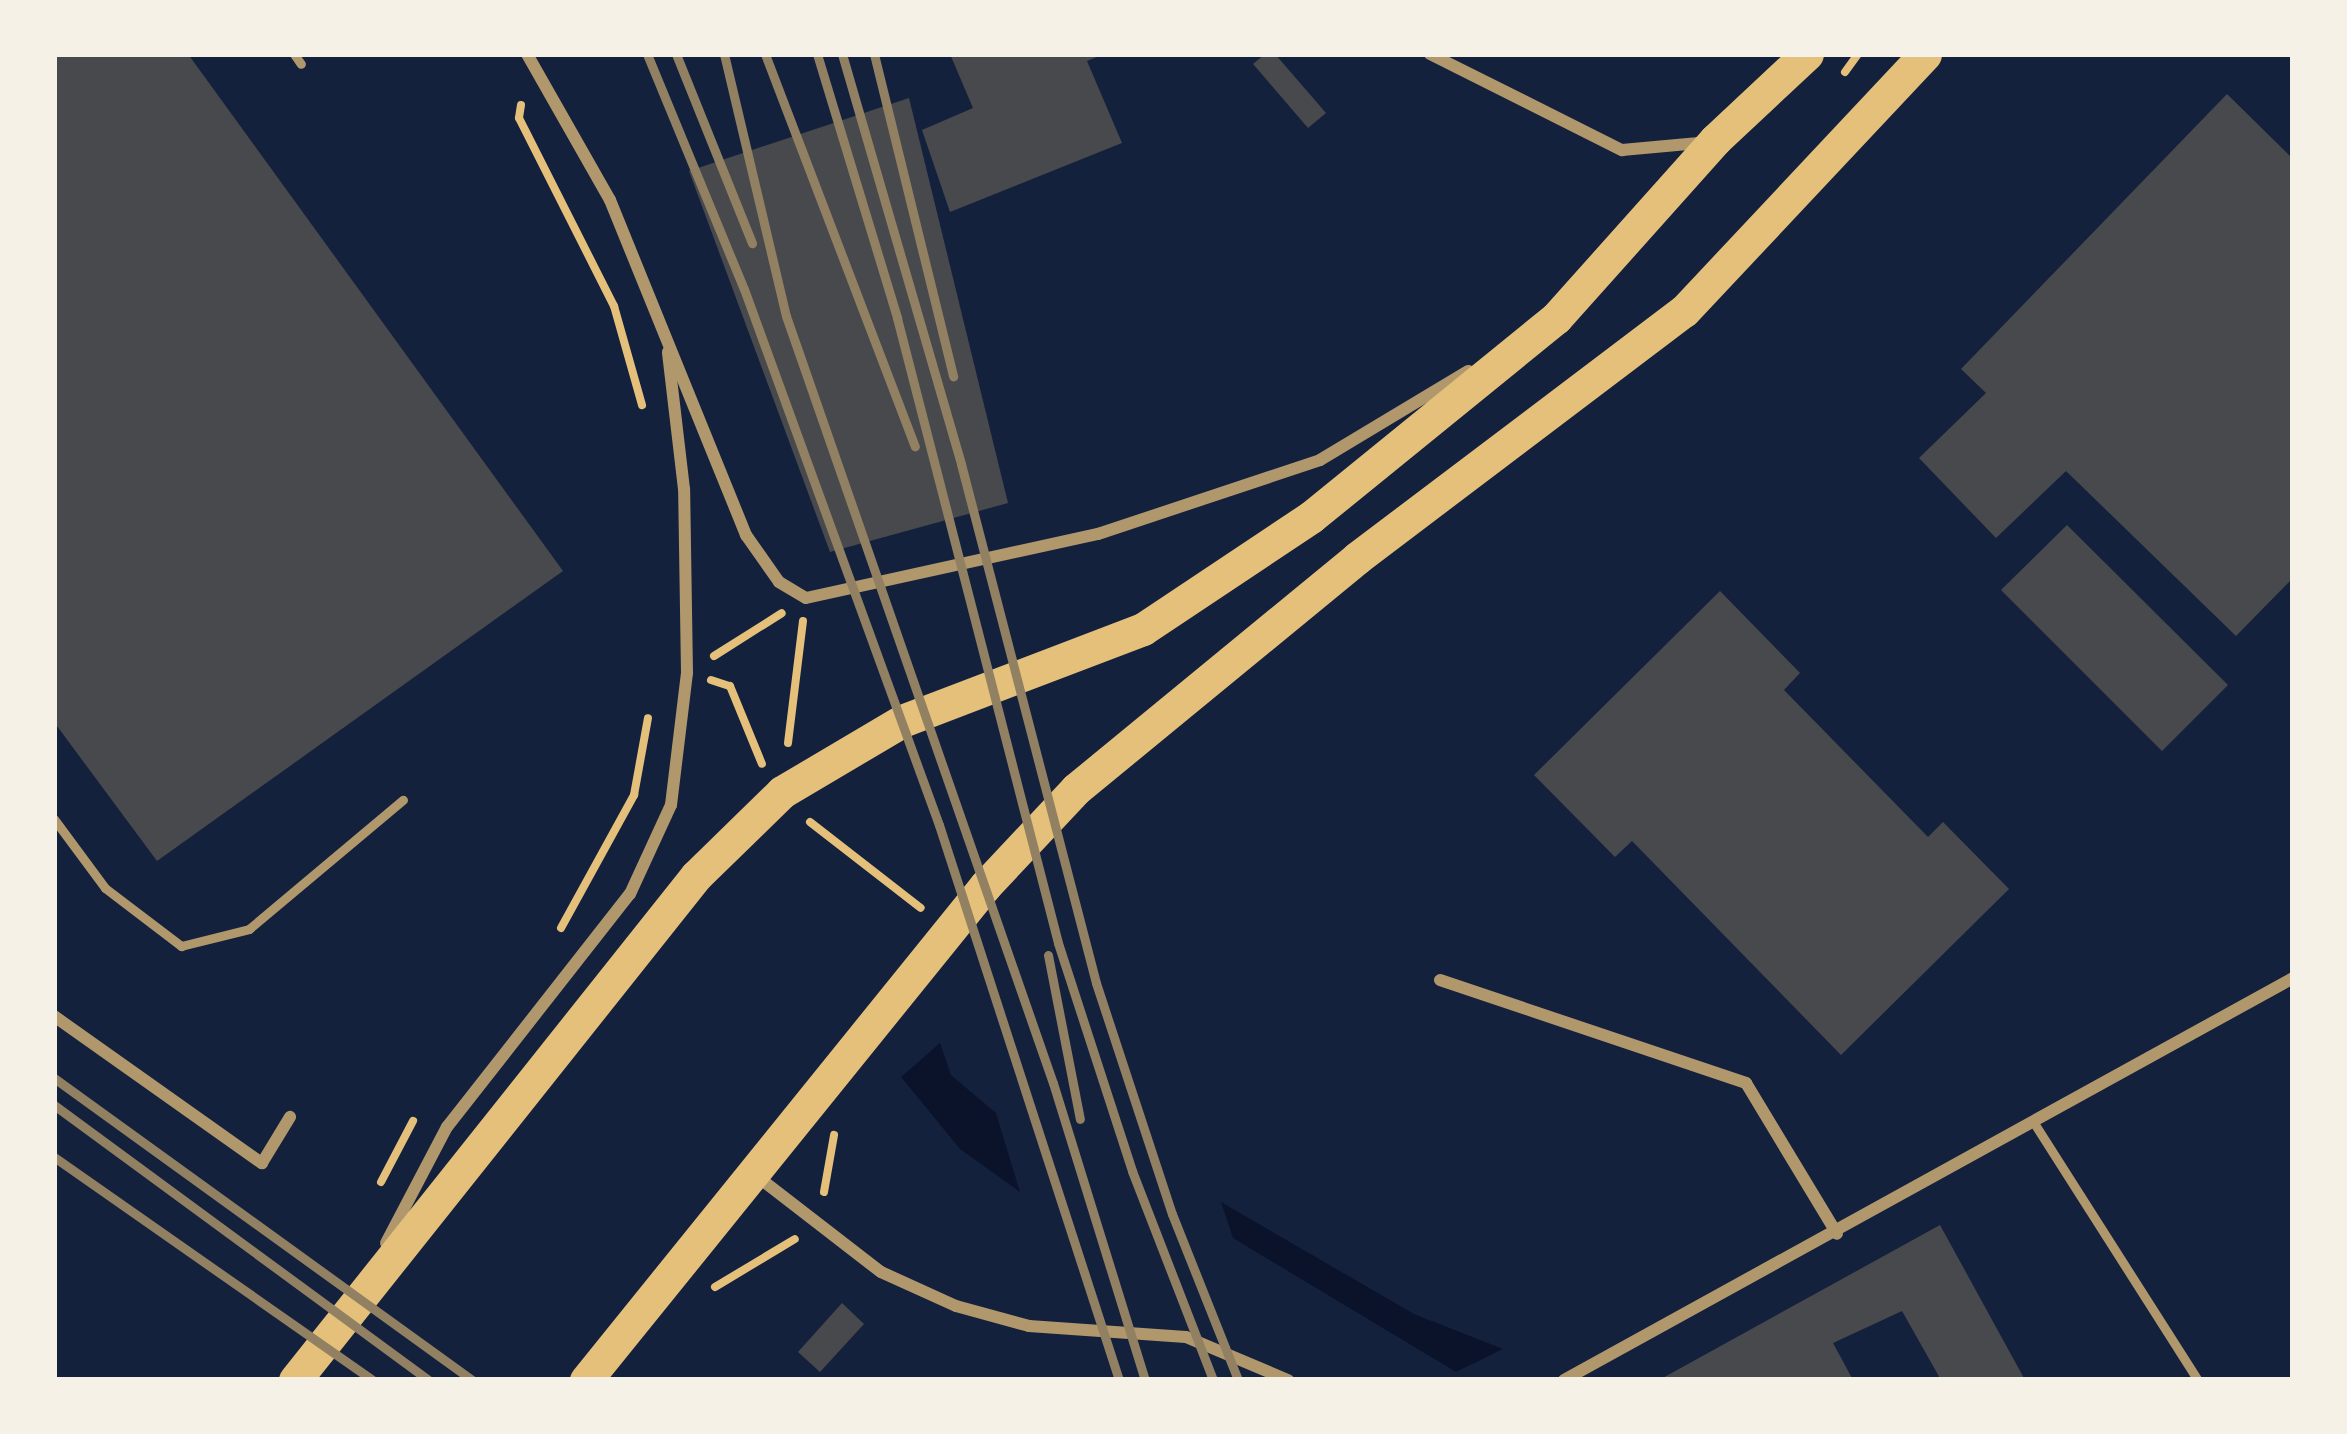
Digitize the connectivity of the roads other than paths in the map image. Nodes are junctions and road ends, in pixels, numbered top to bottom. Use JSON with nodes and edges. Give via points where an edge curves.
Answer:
{"nodes":[{"id":1,"x":1430,"y":54,"type":"edge"},
{"id":2,"x":1807,"y":54,"type":"edge"},
{"id":3,"x":1925,"y":54,"type":"edge"},
{"id":4,"x":527,"y":55,"type":"edge"},
{"id":5,"x":1715,"y":140,"type":"junction"},
{"id":6,"x":1556,"y":318,"type":"junction"},
{"id":7,"x":666,"y":330,"type":"junction"},
{"id":8,"x":404,"y":800,"type":"dead end"},
{"id":9,"x":54,"y":819,"type":"edge"},
{"id":10,"x":2293,"y":978,"type":"edge"},
{"id":11,"x":1440,"y":980,"type":"dead end"},
{"id":12,"x":54,"y":1016,"type":"edge"},
{"id":13,"x":290,"y":1117,"type":"dead end"},
{"id":14,"x":2034,"y":1123,"type":"junction"},
{"id":15,"x":754,"y":1174,"type":"junction"},
{"id":16,"x":1837,"y":1234,"type":"junction"},
{"id":17,"x":368,"y":1282,"type":"junction"},
{"id":18,"x":295,"y":1380,"type":"edge"},
{"id":19,"x":586,"y":1380,"type":"edge"},
{"id":20,"x":1288,"y":1380,"type":"edge"},
{"id":21,"x":1564,"y":1380,"type":"edge"},
{"id":22,"x":2198,"y":1380,"type":"edge"}],
"edges":[{"from":1,"to":5,"type":"street","via":[[1622,150]]},
{"from":2,"to":5,"type":"highway"},
{"from":3,"to":15,"type":"highway","via":[[1684,311],[1339,572],[1076,789],[985,886]]},
{"from":4,"to":7,"type":"street","via":[[610,200]]},
{"from":5,"to":6,"type":"highway"},
{"from":6,"to":7,"type":"street","via":[[1319,460],[1098,534],[806,598],[779,581],[746,535]]},
{"from":6,"to":17,"type":"highway","via":[[1312,517],[1184,606],[902,721],[782,792],[696,876]]},
{"from":7,"to":17,"type":"street","via":[[684,489],[687,673],[683,740],[651,859],[437,1142]]},
{"from":8,"to":9,"type":"lane","via":[[249,929],[182,946],[105,887]]},
{"from":10,"to":14,"type":"street"},
{"from":11,"to":16,"type":"street","via":[[1746,1083]]},
{"from":12,"to":13,"type":"street","via":[[262,1163]]},
{"from":14,"to":16,"type":"street"},
{"from":14,"to":22,"type":"lane"},
{"from":15,"to":19,"type":"highway"},
{"from":15,"to":20,"type":"street","via":[[881,1271],[956,1306],[1029,1326],[1186,1337]]},
{"from":16,"to":21,"type":"street"},
{"from":17,"to":18,"type":"highway"}]}
